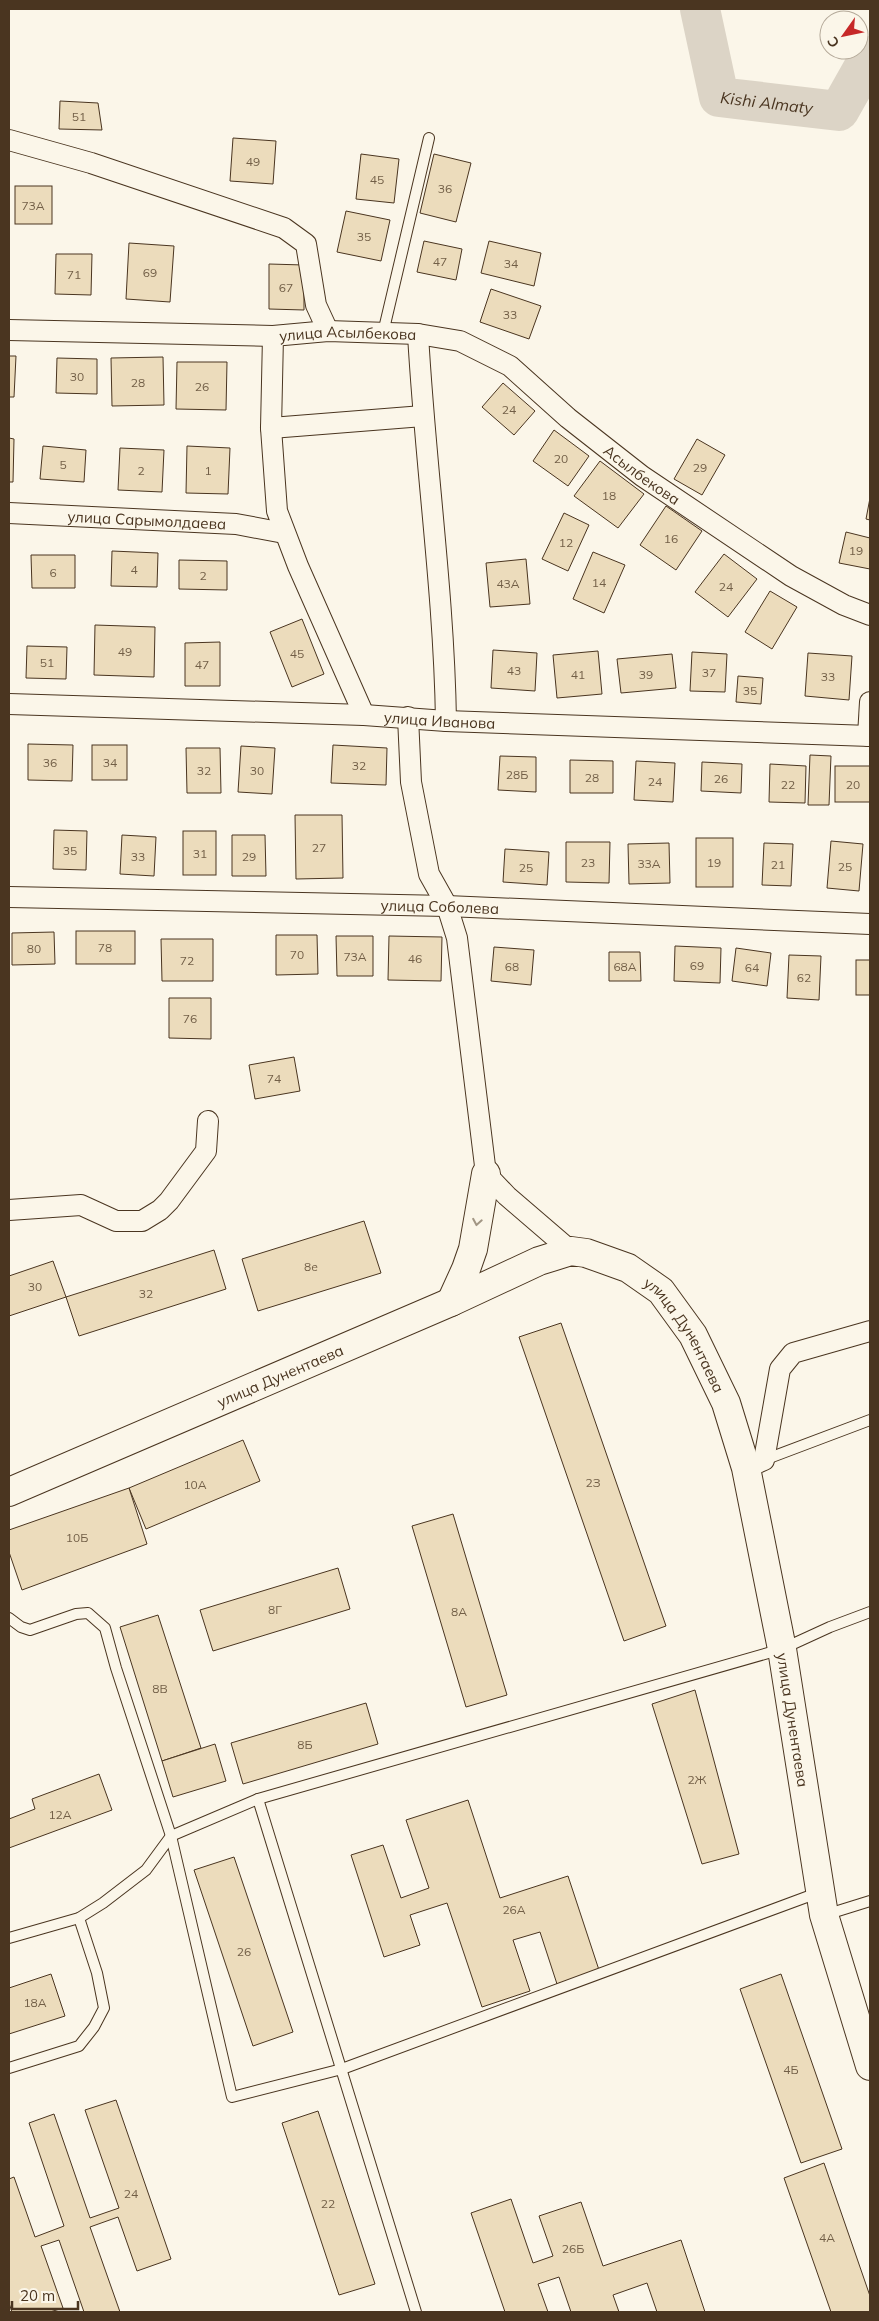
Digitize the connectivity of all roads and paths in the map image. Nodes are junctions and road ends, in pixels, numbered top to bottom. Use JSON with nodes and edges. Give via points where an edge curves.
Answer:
{"nodes":[{"id":1,"x":430,"y":138,"type":"dead end"},
{"id":2,"x":9,"y":140,"type":"edge"},
{"id":3,"x":9,"y":330,"type":"edge"},
{"id":4,"x":328,"y":331,"type":"junction"},
{"id":5,"x":383,"y":333,"type":"junction"},
{"id":6,"x":418,"y":334,"type":"junction"},
{"id":7,"x":273,"y":336,"type":"junction"},
{"id":8,"x":422,"y":416,"type":"junction"},
{"id":9,"x":272,"y":428,"type":"junction"},
{"id":10,"x":9,"y":512,"type":"edge"},
{"id":11,"x":284,"y":533,"type":"junction"},
{"id":12,"x":870,"y":614,"type":"edge"},
{"id":13,"x":870,"y":702,"type":"edge"},
{"id":14,"x":9,"y":704,"type":"edge"},
{"id":15,"x":364,"y":715,"type":"junction"},
{"id":16,"x":408,"y":717,"type":"junction"},
{"id":17,"x":446,"y":721,"type":"junction"},
{"id":18,"x":869,"y":736,"type":"edge"},
{"id":19,"x":9,"y":897,"type":"edge"},
{"id":20,"x":447,"y":906,"type":"junction"},
{"id":21,"x":870,"y":924,"type":"edge"},
{"id":22,"x":208,"y":1121,"type":"dead end"},
{"id":23,"x":486,"y":1174,"type":"junction"},
{"id":24,"x":9,"y":1210,"type":"edge"},
{"id":25,"x":571,"y":1251,"type":"junction"},
{"id":26,"x":451,"y":1302,"type":"junction"},
{"id":27,"x":870,"y":1331,"type":"edge"},
{"id":28,"x":870,"y":1420,"type":"edge"},
{"id":29,"x":755,"y":1464,"type":"junction"},
{"id":30,"x":9,"y":1492,"type":"edge"},
{"id":31,"x":870,"y":1612,"type":"edge"},
{"id":32,"x":9,"y":1618,"type":"edge"},
{"id":33,"x":782,"y":1648,"type":"junction"},
{"id":34,"x":258,"y":1799,"type":"junction"},
{"id":35,"x":171,"y":1836,"type":"junction"},
{"id":36,"x":870,"y":1901,"type":"edge"},
{"id":37,"x":823,"y":1903,"type":"junction"},
{"id":38,"x":80,"y":1918,"type":"junction"},
{"id":39,"x":9,"y":1938,"type":"edge"},
{"id":40,"x":870,"y":2066,"type":"edge"},
{"id":41,"x":9,"y":2068,"type":"edge"},
{"id":42,"x":342,"y":2069,"type":"junction"},
{"id":43,"x":416,"y":2312,"type":"edge"}],
"edges":[{"from":1,"to":5,"type":"lane"},
{"from":2,"to":4,"type":"street","via":[[91,163],[284,228],[306,244],[316,305]]},
{"from":3,"to":7,"type":"street","name":"улица Асылбекова"},
{"from":4,"to":5,"type":"street","name":"улица Асылбекова"},
{"from":4,"to":7,"type":"street","name":"улица Асылбекова"},
{"from":5,"to":6,"type":"street","name":"улица Асылбекова"},
{"from":6,"to":8,"type":"street","name":"улица Асылбекова"},
{"from":6,"to":12,"type":"street","name":"Асылбекова","via":[[460,341],[510,366],[568,418],[642,476],[790,576],[844,605]]},
{"from":7,"to":9,"type":"street"},
{"from":8,"to":9,"type":"street"},
{"from":8,"to":17,"type":"street","name":"улица Асылбекова","via":[[444,657]]},
{"from":9,"to":11,"type":"street","via":[[278,511]]},
{"from":10,"to":11,"type":"street","name":"улица Сарымолдаева","via":[[236,524]]},
{"from":11,"to":15,"type":"street"},
{"from":13,"to":18,"type":"street"},
{"from":14,"to":15,"type":"street","name":"улица Иванова"},
{"from":15,"to":16,"type":"street","name":"улица Иванова"},
{"from":16,"to":17,"type":"street","name":"улица Иванова"},
{"from":16,"to":20,"type":"street","via":[[411,782],[428,874]]},
{"from":17,"to":18,"type":"street","name":"улица Иванова"},
{"from":19,"to":20,"type":"street","name":"улица Соболева"},
{"from":20,"to":21,"type":"street","name":"улица Соболева"},
{"from":20,"to":23,"type":"street","via":[[457,938]]},
{"from":22,"to":24,"type":"street","via":[[206,1151],[169,1201],[142,1221],[116,1221],[81,1205]]},
{"from":23,"to":25,"type":"street"},
{"from":23,"to":26,"type":"street","one_way":true,"via":[[473,1249]]},
{"from":25,"to":26,"type":"street","name":"улица Дунентаева","via":[[539,1261]]},
{"from":25,"to":29,"type":"street","name":"улица Дунентаева","via":[[628,1268],[661,1291],[693,1335]]},
{"from":26,"to":30,"type":"street","name":"улица Дунентаева"},
{"from":27,"to":29,"type":"street","via":[[794,1353],[780,1369]]},
{"from":28,"to":29,"type":"lane"},
{"from":29,"to":33,"type":"street","name":"улица Дунентаева"},
{"from":31,"to":33,"type":"lane"},
{"from":32,"to":35,"type":"lane","via":[[30,1630],[88,1613],[105,1628]]},
{"from":33,"to":34,"type":"lane"},
{"from":33,"to":37,"type":"street","name":"улица Дунентаева"},
{"from":34,"to":35,"type":"lane"},
{"from":34,"to":42,"type":"lane"},
{"from":35,"to":38,"type":"lane","via":[[146,1870]]},
{"from":35,"to":42,"type":"lane","via":[[232,2097]]},
{"from":36,"to":37,"type":"lane"},
{"from":37,"to":40,"type":"street","name":"улица Дунентаева"},
{"from":37,"to":42,"type":"lane"},
{"from":38,"to":39,"type":"lane"},
{"from":38,"to":41,"type":"lane","via":[[104,2008],[80,2046]]},
{"from":42,"to":43,"type":"lane"}]}
